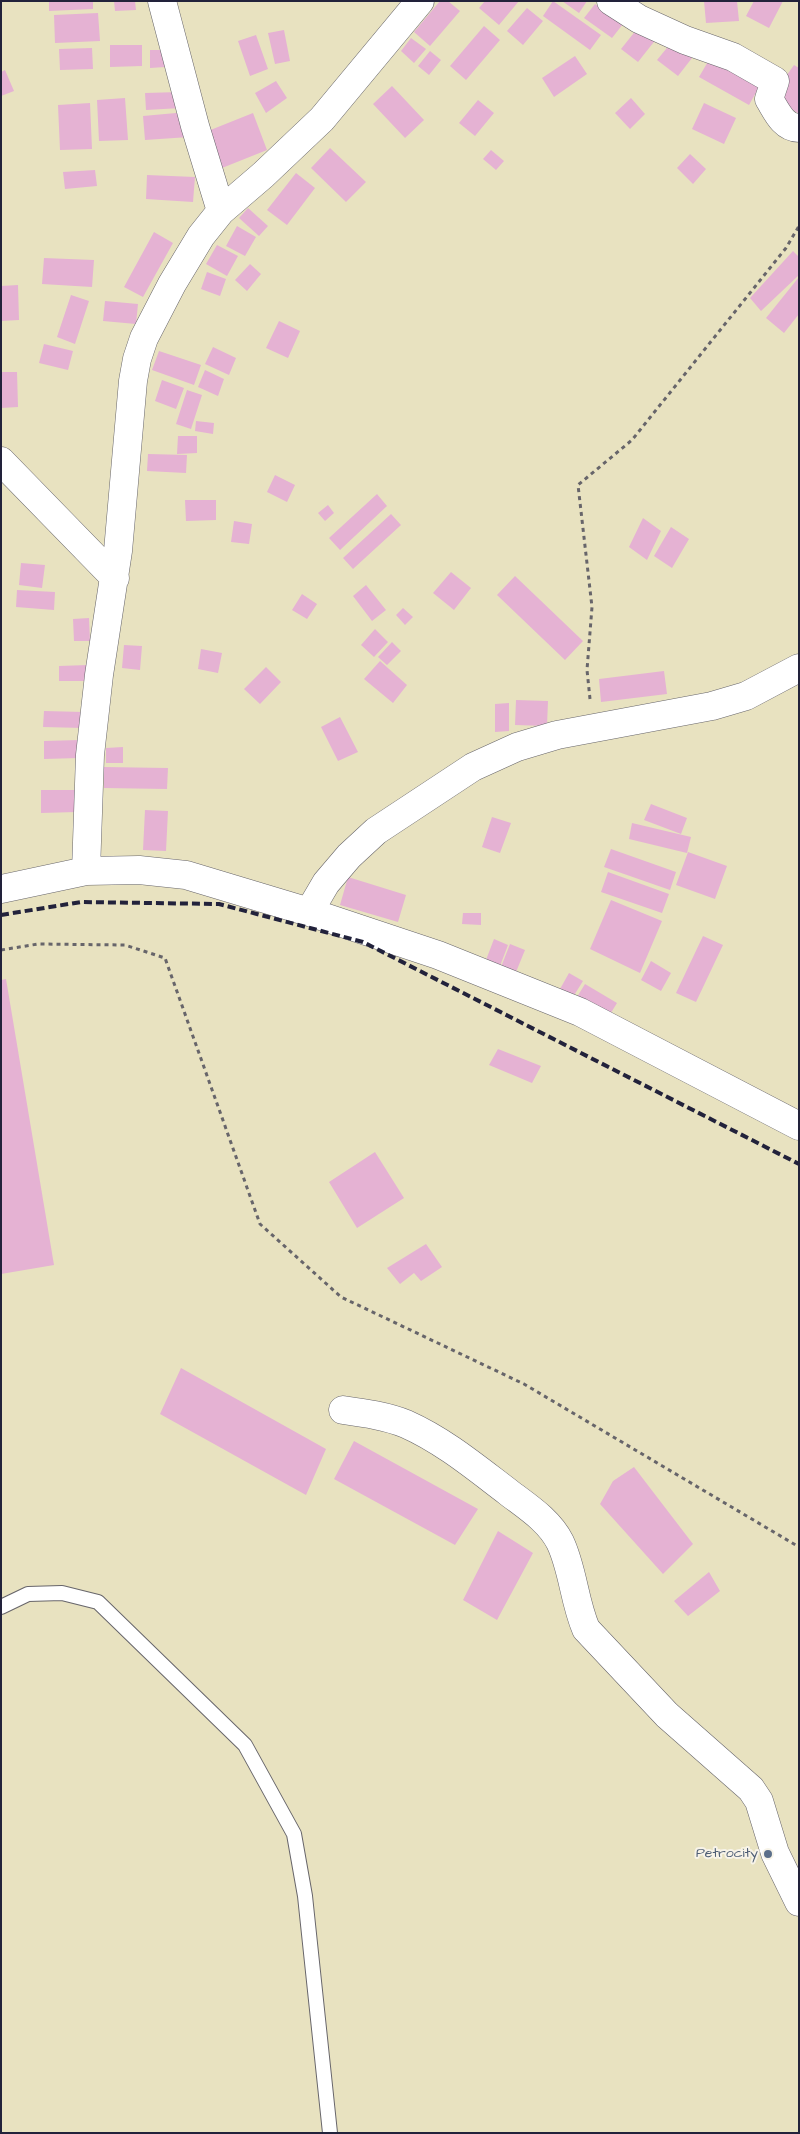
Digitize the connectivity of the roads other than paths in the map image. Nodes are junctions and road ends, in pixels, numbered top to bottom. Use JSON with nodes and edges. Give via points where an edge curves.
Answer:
{"nodes":[{"id":1,"x":162,"y":1,"type":"edge"},
{"id":2,"x":420,"y":1,"type":"edge"},
{"id":3,"x":611,"y":1,"type":"edge"},
{"id":4,"x":799,"y":128,"type":"edge"},
{"id":5,"x":220,"y":210,"type":"junction"},
{"id":6,"x":1,"y":462,"type":"edge"},
{"id":7,"x":115,"y":578,"type":"junction"},
{"id":8,"x":799,"y":668,"type":"edge"},
{"id":9,"x":86,"y":871,"type":"junction"},
{"id":10,"x":1,"y":889,"type":"edge"},
{"id":11,"x":309,"y":912,"type":"junction"},
{"id":12,"x":799,"y":1126,"type":"edge"},
{"id":13,"x":343,"y":1410,"type":"dead end"},
{"id":14,"x":1,"y":1607,"type":"edge"},
{"id":15,"x":799,"y":1902,"type":"edge"},
{"id":16,"x":330,"y":2133,"type":"edge"}],
"edges":[{"from":1,"to":5,"type":"street"},
{"from":2,"to":5,"type":"street","via":[[322,119],[263,175]]},
{"from":3,"to":4,"type":"street","via":[[640,19],[733,58],[775,81],[769,99],[784,122]]},
{"from":5,"to":7,"type":"street","via":[[172,284],[144,338],[137,359]]},
{"from":6,"to":7,"type":"street"},
{"from":7,"to":9,"type":"street","via":[[90,755]]},
{"from":8,"to":11,"type":"street","via":[[746,696],[712,706],[593,727],[517,747],[473,767],[376,831],[326,883]]},
{"from":9,"to":10,"type":"street"},
{"from":9,"to":11,"type":"street","via":[[139,870],[186,875]]},
{"from":11,"to":12,"type":"street","via":[[438,955],[580,1012]]},
{"from":13,"to":15,"type":"street","via":[[378,1415],[442,1442],[544,1520],[559,1540],[565,1555],[579,1614],[586,1629],[666,1715],[751,1789],[759,1801],[775,1853]]},
{"from":14,"to":16,"type":"lane","via":[[28,1594],[62,1593],[98,1602],[245,1745],[294,1834],[305,1896]]}]}
